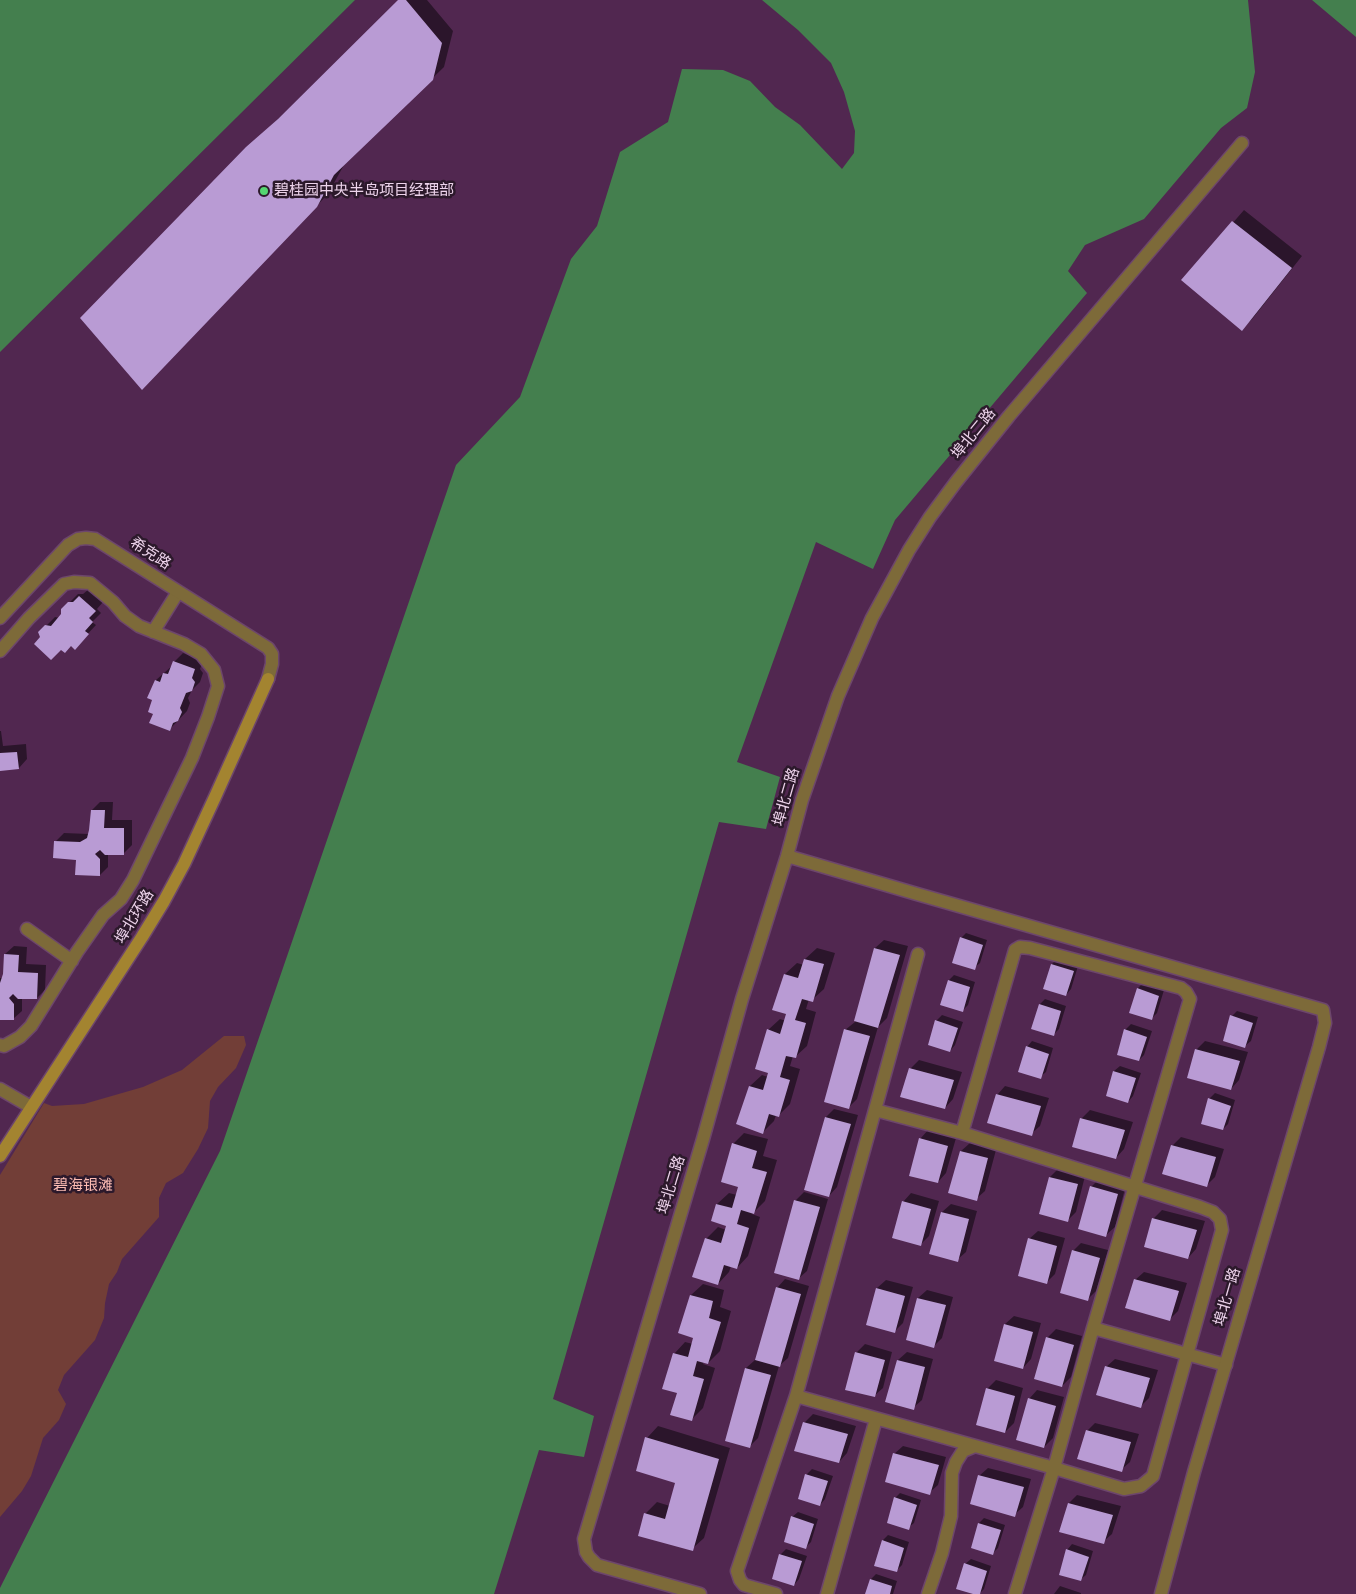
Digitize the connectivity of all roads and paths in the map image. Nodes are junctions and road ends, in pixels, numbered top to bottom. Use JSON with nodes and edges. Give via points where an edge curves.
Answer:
{"nodes":[{"id":1,"x":1242,"y":143,"type":"dead end"},
{"id":2,"x":178,"y":592,"type":"junction"},
{"id":3,"x":0,"y":618,"type":"edge"},
{"id":4,"x":153,"y":632,"type":"junction"},
{"id":5,"x":0,"y":651,"type":"edge"},
{"id":6,"x":268,"y":679,"type":"joint"},
{"id":7,"x":787,"y":856,"type":"junction"},
{"id":8,"x":27,"y":929,"type":"dead end"},
{"id":9,"x":918,"y":954,"type":"dead end"},
{"id":10,"x":72,"y":960,"type":"junction"},
{"id":11,"x":0,"y":1045,"type":"edge"},
{"id":12,"x":0,"y":1090,"type":"edge"},
{"id":13,"x":31,"y":1107,"type":"junction"},
{"id":14,"x":875,"y":1110,"type":"junction"},
{"id":15,"x":962,"y":1133,"type":"junction"},
{"id":16,"x":0,"y":1156,"type":"edge"},
{"id":17,"x":1134,"y":1186,"type":"junction"},
{"id":18,"x":1093,"y":1328,"type":"junction"},
{"id":19,"x":1187,"y":1354,"type":"junction"},
{"id":20,"x":1226,"y":1365,"type":"junction"},
{"id":21,"x":796,"y":1396,"type":"junction"},
{"id":22,"x":876,"y":1419,"type":"junction"},
{"id":23,"x":975,"y":1446,"type":"junction"},
{"id":24,"x":1054,"y":1468,"type":"junction"},
{"id":25,"x":700,"y":1594,"type":"edge"},
{"id":26,"x":776,"y":1594,"type":"edge"},
{"id":27,"x":827,"y":1594,"type":"edge"},
{"id":28,"x":928,"y":1594,"type":"edge"},
{"id":29,"x":1015,"y":1594,"type":"edge"},
{"id":30,"x":1161,"y":1594,"type":"edge"}],
"edges":[{"from":1,"to":7,"type":"street","name":"埠北二路","via":[[1004,423],[930,517],[872,618],[838,696],[804,792]]},
{"from":2,"to":3,"type":"street","name":"希克路","via":[[102,542],[78,539],[68,545]]},
{"from":2,"to":4,"type":"street"},
{"from":2,"to":6,"type":"street","name":"希克路","via":[[268,648],[272,654]]},
{"from":4,"to":5,"type":"street","via":[[125,616],[90,583],[74,582],[64,584],[28,618]]},
{"from":4,"to":10,"type":"street","via":[[201,654],[214,670],[218,686],[192,758],[133,880]]},
{"from":6,"to":13,"type":"main road","name":"埠北环路","via":[[164,901]]},
{"from":7,"to":20,"type":"street","name":"埠北一路","via":[[1323,1010],[1319,1047]]},
{"from":7,"to":25,"type":"street","name":"埠北二路","via":[[584,1539],[586,1552],[598,1565]]},
{"from":8,"to":10,"type":"street"},
{"from":9,"to":14,"type":"street"},
{"from":10,"to":11,"type":"street","via":[[32,1026],[20,1037]]},
{"from":12,"to":13,"type":"street"},
{"from":13,"to":16,"type":"main road","name":"埠北环路"},
{"from":14,"to":15,"type":"street"},
{"from":14,"to":21,"type":"street"},
{"from":15,"to":17,"type":"street"},
{"from":15,"to":17,"type":"street","via":[[1015,950],[1030,948],[1181,988],[1190,999]]},
{"from":17,"to":18,"type":"street"},
{"from":17,"to":19,"type":"street","via":[[1213,1212],[1220,1220],[1222,1230]]},
{"from":18,"to":19,"type":"street"},
{"from":18,"to":24,"type":"street"},
{"from":19,"to":20,"type":"street"},
{"from":19,"to":24,"type":"street","via":[[1153,1476],[1141,1486],[1124,1489]]},
{"from":20,"to":30,"type":"street","name":"埠北一路"},
{"from":21,"to":22,"type":"street"},
{"from":21,"to":26,"type":"street","via":[[737,1571],[744,1585]]},
{"from":22,"to":23,"type":"street"},
{"from":22,"to":27,"type":"street"},
{"from":23,"to":24,"type":"street"},
{"from":23,"to":28,"type":"street","via":[[963,1451],[952,1473],[952,1516]]},
{"from":24,"to":29,"type":"street"}]}
